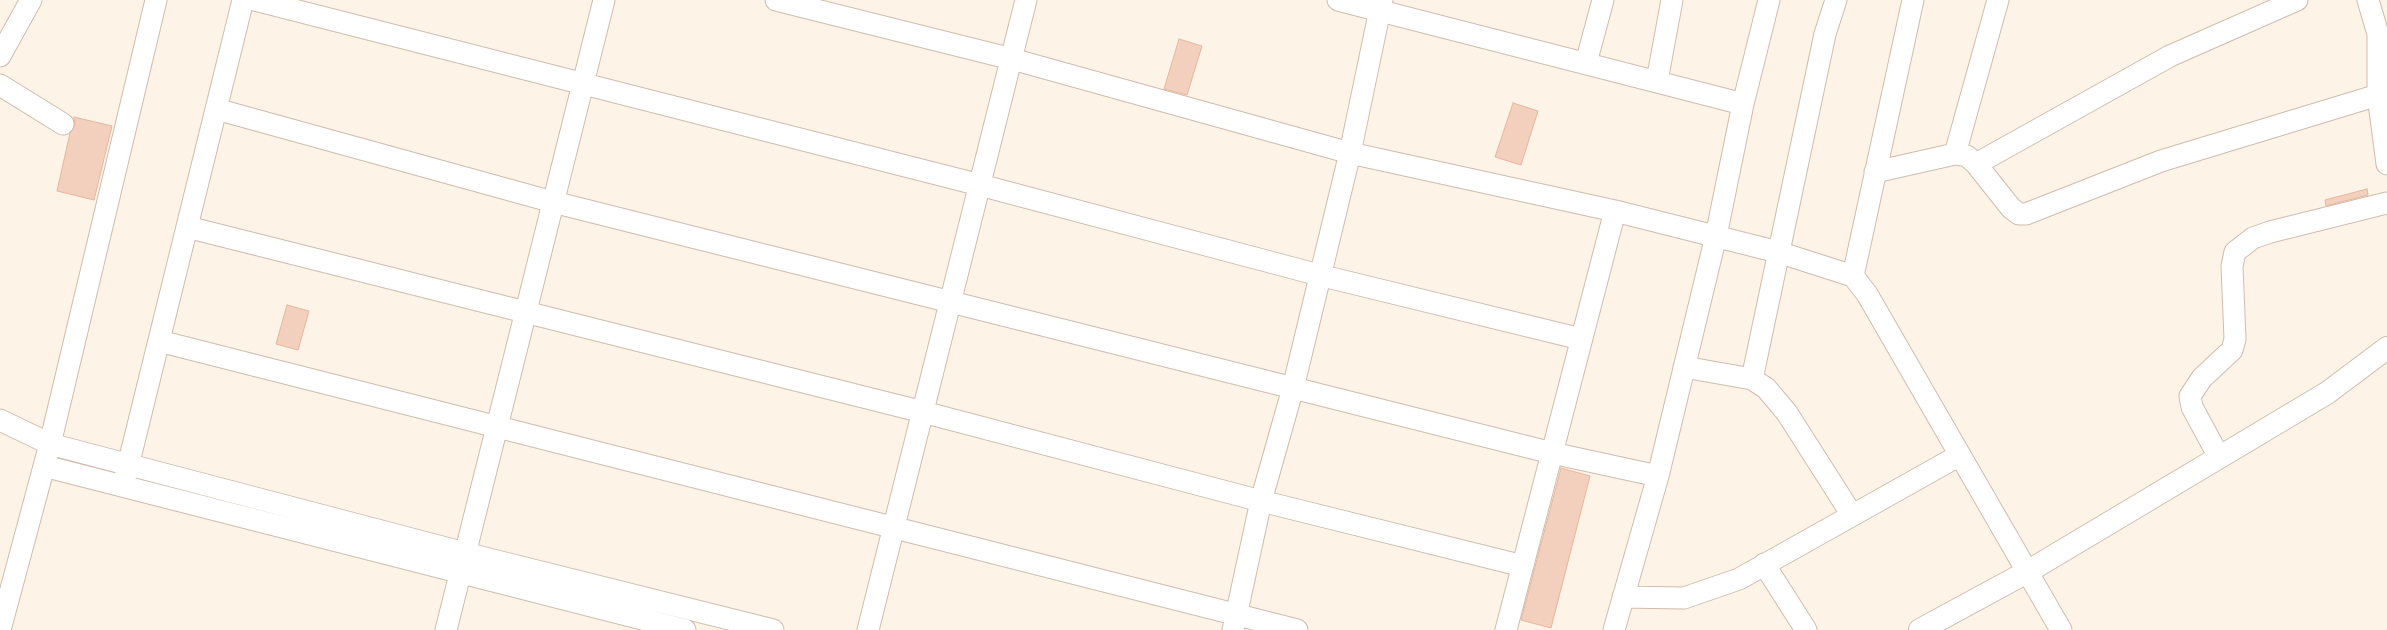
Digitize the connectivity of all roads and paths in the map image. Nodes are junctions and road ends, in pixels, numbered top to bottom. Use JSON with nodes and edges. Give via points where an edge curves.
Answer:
{"nodes":[{"id":1,"x":31,"y":0,"type":"edge"},
{"id":2,"x":156,"y":0,"type":"edge"},
{"id":3,"x":243,"y":0,"type":"edge"},
{"id":4,"x":255,"y":0,"type":"edge"},
{"id":5,"x":604,"y":0,"type":"edge"},
{"id":6,"x":776,"y":0,"type":"edge"},
{"id":7,"x":1026,"y":0,"type":"edge"},
{"id":8,"x":1338,"y":0,"type":"edge"},
{"id":9,"x":1603,"y":0,"type":"edge"},
{"id":10,"x":1672,"y":0,"type":"edge"},
{"id":11,"x":1769,"y":0,"type":"edge"},
{"id":12,"x":1836,"y":0,"type":"edge"},
{"id":13,"x":1913,"y":0,"type":"edge"},
{"id":14,"x":1998,"y":0,"type":"edge"},
{"id":15,"x":2297,"y":0,"type":"edge"},
{"id":16,"x":1380,"y":6,"type":"edge"},
{"id":17,"x":2376,"y":8,"type":"edge"},
{"id":18,"x":0,"y":56,"type":"edge"},
{"id":19,"x":1012,"y":59,"type":"junction"},
{"id":20,"x":1586,"y":63,"type":"junction"},
{"id":21,"x":1657,"y":82,"type":"junction"},
{"id":22,"x":583,"y":84,"type":"junction"},
{"id":23,"x":0,"y":85,"type":"edge"},
{"id":24,"x":2378,"y":95,"type":"junction"},
{"id":25,"x":1743,"y":104,"type":"junction"},
{"id":26,"x":216,"y":109,"type":"junction"},
{"id":27,"x":64,"y":124,"type":"dead end"},
{"id":28,"x":1350,"y":153,"type":"junction"},
{"id":29,"x":1954,"y":154,"type":"junction"},
{"id":30,"x":1976,"y":164,"type":"junction"},
{"id":31,"x":2387,"y":164,"type":"edge"},
{"id":32,"x":1875,"y":172,"type":"junction"},
{"id":33,"x":980,"y":185,"type":"junction"},
{"id":34,"x":554,"y":202,"type":"junction"},
{"id":35,"x":2387,"y":203,"type":"edge"},
{"id":36,"x":1615,"y":211,"type":"junction"},
{"id":37,"x":187,"y":227,"type":"junction"},
{"id":38,"x":1716,"y":236,"type":"junction"},
{"id":39,"x":1778,"y":252,"type":"junction"},
{"id":40,"x":1320,"y":275,"type":"junction"},
{"id":41,"x":1853,"y":276,"type":"junction"},
{"id":42,"x":951,"y":301,"type":"junction"},
{"id":43,"x":526,"y":312,"type":"junction"},
{"id":44,"x":1581,"y":340,"type":"junction"},
{"id":45,"x":159,"y":341,"type":"junction"},
{"id":46,"x":2387,"y":348,"type":"edge"},
{"id":47,"x":1684,"y":367,"type":"junction"},
{"id":48,"x":1752,"y":379,"type":"junction"},
{"id":49,"x":1293,"y":388,"type":"junction"},
{"id":50,"x":923,"y":412,"type":"junction"},
{"id":51,"x":0,"y":420,"type":"edge"},
{"id":52,"x":496,"y":429,"type":"junction"},
{"id":53,"x":50,"y":444,"type":"junction"},
{"id":54,"x":1552,"y":453,"type":"junction"},
{"id":55,"x":1960,"y":455,"type":"junction"},
{"id":56,"x":2219,"y":457,"type":"junction"},
{"id":57,"x":128,"y":464,"type":"junction"},
{"id":58,"x":44,"y":466,"type":"junction"},
{"id":59,"x":1658,"y":476,"type":"junction"},
{"id":60,"x":122,"y":486,"type":"junction"},
{"id":61,"x":1261,"y":501,"type":"junction"},
{"id":62,"x":1852,"y":515,"type":"junction"},
{"id":63,"x":893,"y":528,"type":"junction"},
{"id":64,"x":465,"y":553,"type":"junction"},
{"id":65,"x":1764,"y":564,"type":"junction"},
{"id":66,"x":1523,"y":566,"type":"junction"},
{"id":67,"x":2027,"y":572,"type":"junction"},
{"id":68,"x":460,"y":574,"type":"junction"},
{"id":69,"x":1623,"y":597,"type":"junction"},
{"id":70,"x":1,"y":622,"type":"edge"},
{"id":71,"x":1235,"y":622,"type":"edge"},
{"id":72,"x":446,"y":630,"type":"edge"},
{"id":73,"x":685,"y":630,"type":"edge"},
{"id":74,"x":773,"y":630,"type":"edge"},
{"id":75,"x":868,"y":630,"type":"edge"},
{"id":76,"x":1297,"y":630,"type":"edge"},
{"id":77,"x":1506,"y":630,"type":"edge"},
{"id":78,"x":1614,"y":630,"type":"edge"},
{"id":79,"x":1806,"y":630,"type":"edge"},
{"id":80,"x":1920,"y":630,"type":"edge"},
{"id":81,"x":2061,"y":630,"type":"edge"}],
"edges":[{"from":1,"to":18,"type":"street"},
{"from":2,"to":53,"type":"street"},
{"from":3,"to":26,"type":"street"},
{"from":4,"to":22,"type":"street"},
{"from":5,"to":22,"type":"street"},
{"from":6,"to":19,"type":"street"},
{"from":7,"to":19,"type":"street"},
{"from":8,"to":16,"type":"street"},
{"from":9,"to":20,"type":"street"},
{"from":10,"to":21,"type":"street"},
{"from":11,"to":25,"type":"street"},
{"from":12,"to":39,"type":"street","via":[[1825,34]]},
{"from":13,"to":32,"type":"street"},
{"from":14,"to":29,"type":"street"},
{"from":15,"to":30,"type":"street","via":[[2170,56]]},
{"from":16,"to":20,"type":"street"},
{"from":16,"to":28,"type":"street"},
{"from":17,"to":24,"type":"street"},
{"from":19,"to":28,"type":"street"},
{"from":19,"to":33,"type":"street"},
{"from":20,"to":21,"type":"street"},
{"from":21,"to":25,"type":"street"},
{"from":22,"to":33,"type":"street"},
{"from":22,"to":34,"type":"street"},
{"from":23,"to":27,"type":"street"},
{"from":24,"to":30,"type":"street","via":[[2161,161],[2026,214],[2019,214],[2011,208]]},
{"from":24,"to":31,"type":"street"},
{"from":25,"to":38,"type":"street"},
{"from":26,"to":34,"type":"street"},
{"from":26,"to":37,"type":"street"},
{"from":28,"to":36,"type":"street"},
{"from":28,"to":40,"type":"street"},
{"from":29,"to":30,"type":"street","via":[[1967,156]]},
{"from":29,"to":32,"type":"street"},
{"from":32,"to":41,"type":"street"},
{"from":33,"to":40,"type":"street"},
{"from":33,"to":42,"type":"street"},
{"from":34,"to":42,"type":"street"},
{"from":34,"to":43,"type":"street"},
{"from":35,"to":56,"type":"street","via":[[2270,232],[2253,238],[2236,252],[2232,266],[2232,350],[2202,378],[2190,396],[2192,407]]},
{"from":36,"to":38,"type":"street"},
{"from":36,"to":44,"type":"street"},
{"from":37,"to":43,"type":"street"},
{"from":37,"to":45,"type":"street"},
{"from":38,"to":39,"type":"street"},
{"from":38,"to":47,"type":"street"},
{"from":39,"to":41,"type":"street"},
{"from":39,"to":48,"type":"street"},
{"from":40,"to":44,"type":"street"},
{"from":40,"to":49,"type":"street"},
{"from":41,"to":55,"type":"street","via":[[1867,294]]},
{"from":42,"to":49,"type":"street"},
{"from":42,"to":50,"type":"street"},
{"from":43,"to":50,"type":"street"},
{"from":43,"to":52,"type":"street"},
{"from":44,"to":54,"type":"street"},
{"from":45,"to":52,"type":"street"},
{"from":45,"to":57,"type":"street"},
{"from":46,"to":56,"type":"street","via":[[2327,393]]},
{"from":47,"to":48,"type":"street"},
{"from":47,"to":59,"type":"street"},
{"from":48,"to":62,"type":"street","via":[[1766,388],[1787,413]]},
{"from":49,"to":54,"type":"street"},
{"from":49,"to":61,"type":"street"},
{"from":50,"to":61,"type":"street"},
{"from":50,"to":63,"type":"street"},
{"from":51,"to":53,"type":"street"},
{"from":52,"to":63,"type":"street"},
{"from":52,"to":64,"type":"street"},
{"from":53,"to":57,"type":"street"},
{"from":53,"to":58,"type":"street"},
{"from":54,"to":59,"type":"street"},
{"from":54,"to":66,"type":"street"},
{"from":55,"to":62,"type":"street"},
{"from":55,"to":67,"type":"street"},
{"from":56,"to":67,"type":"street"},
{"from":57,"to":60,"type":"street"},
{"from":57,"to":64,"type":"street"},
{"from":58,"to":60,"type":"street"},
{"from":58,"to":70,"type":"street"},
{"from":59,"to":69,"type":"street"},
{"from":60,"to":68,"type":"street"},
{"from":61,"to":66,"type":"street"},
{"from":61,"to":71,"type":"street"},
{"from":62,"to":65,"type":"street"},
{"from":63,"to":71,"type":"street"},
{"from":63,"to":75,"type":"street"},
{"from":64,"to":68,"type":"street"},
{"from":64,"to":74,"type":"street"},
{"from":65,"to":69,"type":"street","via":[[1739,579],[1684,598]]},
{"from":65,"to":79,"type":"street"},
{"from":66,"to":77,"type":"street"},
{"from":67,"to":80,"type":"street"},
{"from":67,"to":81,"type":"street"},
{"from":68,"to":72,"type":"street"},
{"from":68,"to":73,"type":"street"},
{"from":69,"to":78,"type":"street"},
{"from":71,"to":76,"type":"street"}]}
